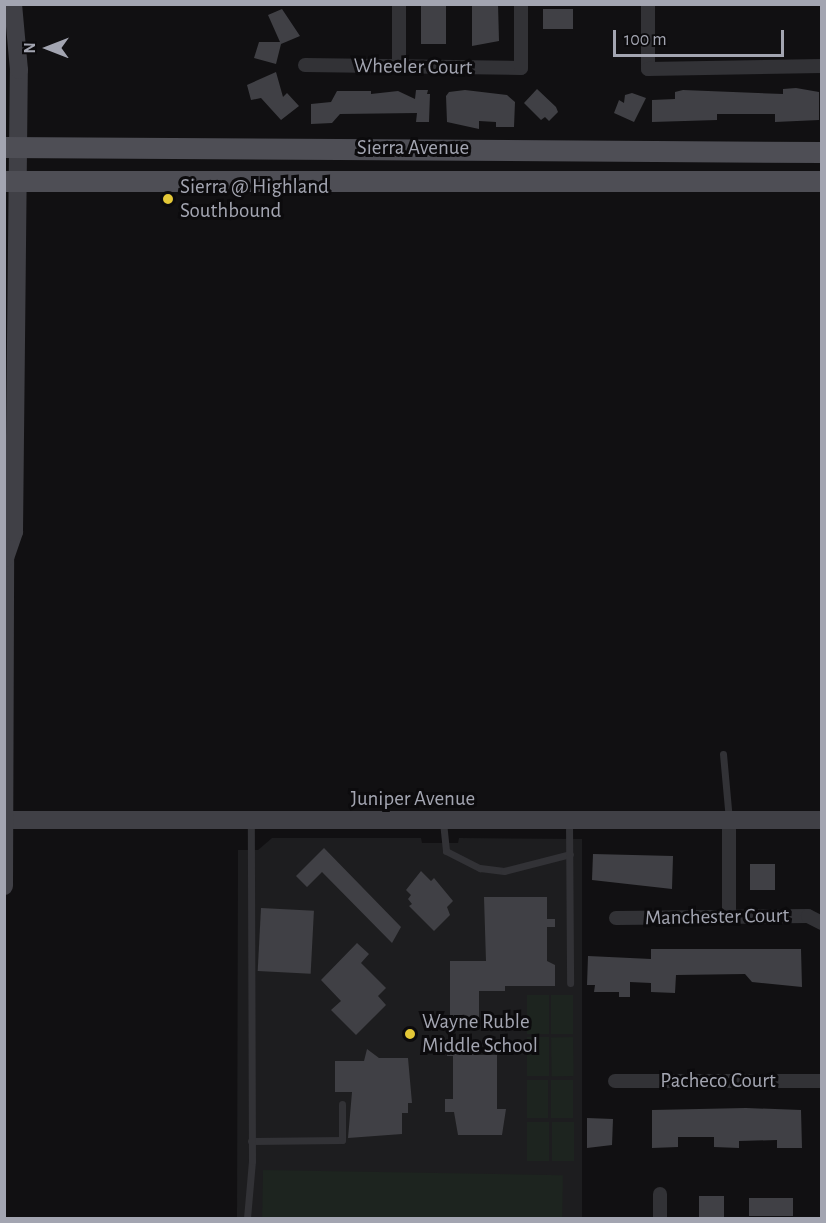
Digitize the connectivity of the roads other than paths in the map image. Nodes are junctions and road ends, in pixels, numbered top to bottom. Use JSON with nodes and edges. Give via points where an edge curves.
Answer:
{"nodes":[{"id":1,"x":13,"y":4,"type":"edge"},
{"id":2,"x":399,"y":4,"type":"edge"},
{"id":3,"x":521,"y":4,"type":"edge"},
{"id":4,"x":648,"y":4,"type":"edge"},
{"id":5,"x":305,"y":65,"type":"dead end"},
{"id":6,"x":822,"y":66,"type":"edge"},
{"id":7,"x":399,"y":67,"type":"junction"},
{"id":8,"x":11,"y":147,"type":"edge"},
{"id":9,"x":822,"y":152,"type":"edge"},
{"id":10,"x":10,"y":181,"type":"edge"},
{"id":11,"x":822,"y":181,"type":"edge"},
{"id":12,"x":5,"y":558,"type":"edge"},
{"id":13,"x":5,"y":586,"type":"edge"},
{"id":14,"x":723,"y":754,"type":"dead end"},
{"id":15,"x":5,"y":820,"type":"edge"},
{"id":16,"x":729,"y":820,"type":"junction"},
{"id":17,"x":822,"y":820,"type":"edge"},
{"id":18,"x":251,"y":822,"type":"junction"},
{"id":19,"x":443,"y":822,"type":"junction"},
{"id":20,"x":569,"y":822,"type":"junction"},
{"id":21,"x":570,"y":854,"type":"junction"},
{"id":22,"x":4,"y":886,"type":"edge"},
{"id":23,"x":616,"y":918,"type":"dead end"},
{"id":24,"x":729,"y":918,"type":"junction"},
{"id":25,"x":819,"y":921,"type":"edge"},
{"id":26,"x":570,"y":983,"type":"dead end"},
{"id":27,"x":615,"y":1081,"type":"dead end"},
{"id":28,"x":822,"y":1081,"type":"edge"},
{"id":29,"x":342,"y":1104,"type":"dead end"},
{"id":30,"x":251,"y":1141,"type":"junction"},
{"id":31,"x":660,"y":1194,"type":"dead end"},
{"id":32,"x":248,"y":1218,"type":"edge"},
{"id":33,"x":660,"y":1218,"type":"edge"}],
"edges":[{"from":1,"to":8,"type":"street","via":[[19,70]]},
{"from":2,"to":7,"type":"street"},
{"from":3,"to":7,"type":"street","name":"Wheeler Court","via":[[521,68]]},
{"from":4,"to":6,"type":"street","via":[[648,69]]},
{"from":5,"to":7,"type":"street","name":"Wheeler Court"},
{"from":8,"to":9,"type":"main road","name":"Sierra Avenue"},
{"from":8,"to":10,"type":"street"},
{"from":10,"to":11,"type":"main road","name":"Sierra Avenue"},
{"from":10,"to":12,"type":"street","via":[[14,532]]},
{"from":12,"to":13,"type":"street"},
{"from":13,"to":15,"type":"street"},
{"from":14,"to":16,"type":"lane"},
{"from":15,"to":18,"type":"street","name":"Juniper Avenue"},
{"from":15,"to":22,"type":"street"},
{"from":16,"to":17,"type":"street","name":"Juniper Avenue"},
{"from":16,"to":20,"type":"street","name":"Juniper Avenue"},
{"from":16,"to":24,"type":"street"},
{"from":18,"to":19,"type":"street","name":"Juniper Avenue"},
{"from":18,"to":30,"type":"lane"},
{"from":19,"to":20,"type":"street","name":"Juniper Avenue"},
{"from":19,"to":21,"type":"lane","via":[[446,851],[480,868],[504,871]]},
{"from":20,"to":21,"type":"lane"},
{"from":21,"to":26,"type":"lane"},
{"from":23,"to":24,"type":"street","name":"Manchester Court"},
{"from":24,"to":25,"type":"street","name":"Manchester Court"},
{"from":27,"to":28,"type":"street","name":"Pacheco Court"},
{"from":29,"to":30,"type":"lane","via":[[342,1140]]},
{"from":30,"to":32,"type":"lane"},
{"from":31,"to":33,"type":"street"}]}
